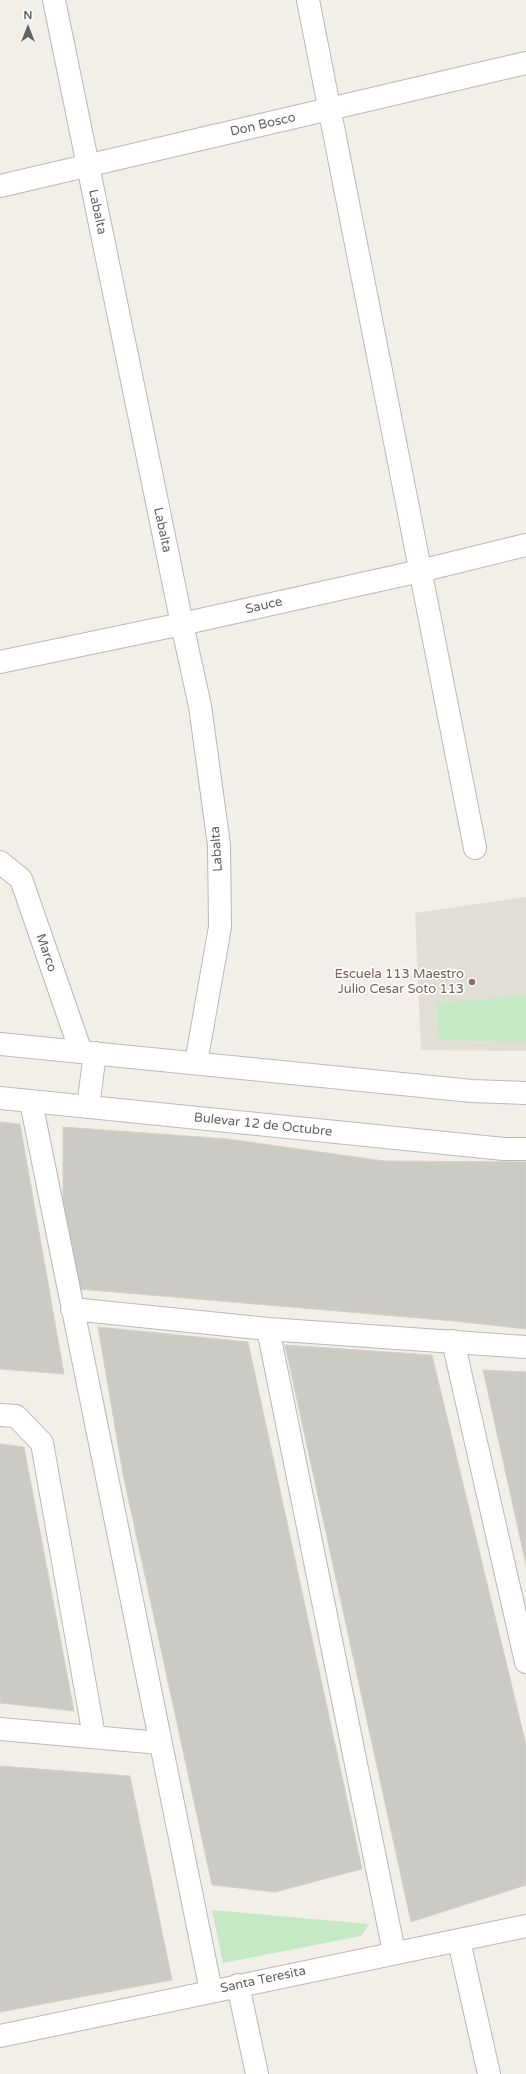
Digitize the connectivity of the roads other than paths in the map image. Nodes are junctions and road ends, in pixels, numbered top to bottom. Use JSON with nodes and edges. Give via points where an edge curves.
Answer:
{"nodes":[{"id":1,"x":54,"y":0,"type":"edge"},
{"id":2,"x":308,"y":0,"type":"edge"},
{"id":3,"x":526,"y":63,"type":"edge"},
{"id":4,"x":329,"y":109,"type":"junction"},
{"id":5,"x":88,"y":166,"type":"junction"},
{"id":6,"x":0,"y":186,"type":"edge"},
{"id":7,"x":526,"y":545,"type":"edge"},
{"id":8,"x":420,"y":571,"type":"junction"},
{"id":9,"x":182,"y":624,"type":"junction"},
{"id":10,"x":0,"y":662,"type":"edge"},
{"id":11,"x":476,"y":848,"type":"dead end"},
{"id":12,"x":0,"y":862,"type":"edge"},
{"id":13,"x":0,"y":1044,"type":"edge"},
{"id":14,"x":88,"y":1052,"type":"junction"},
{"id":15,"x":196,"y":1063,"type":"junction"},
{"id":16,"x":526,"y":1093,"type":"edge"},
{"id":17,"x":0,"y":1098,"type":"edge"},
{"id":18,"x":30,"y":1102,"type":"junction"},
{"id":19,"x":88,"y":1107,"type":"junction"},
{"id":20,"x":526,"y":1149,"type":"edge"},
{"id":21,"x":72,"y":1309,"type":"junction"},
{"id":22,"x":268,"y":1329,"type":"junction"},
{"id":23,"x":453,"y":1341,"type":"junction"},
{"id":24,"x":526,"y":1347,"type":"edge"},
{"id":25,"x":0,"y":1415,"type":"edge"},
{"id":26,"x":526,"y":1662,"type":"edge"},
{"id":27,"x":0,"y":1729,"type":"edge"},
{"id":28,"x":94,"y":1736,"type":"junction"},
{"id":29,"x":160,"y":1743,"type":"junction"},
{"id":30,"x":526,"y":1926,"type":"edge"},
{"id":31,"x":460,"y":1941,"type":"junction"},
{"id":32,"x":394,"y":1952,"type":"junction"},
{"id":33,"x":238,"y":1985,"type":"junction"},
{"id":34,"x":211,"y":1991,"type":"junction"},
{"id":35,"x":0,"y":2036,"type":"edge"},
{"id":36,"x":257,"y":2074,"type":"edge"},
{"id":37,"x":489,"y":2074,"type":"edge"}],
"edges":[{"from":1,"to":5,"type":"street","name":"Labalta"},
{"from":2,"to":4,"type":"street"},
{"from":3,"to":4,"type":"street","name":"Don Bosco"},
{"from":4,"to":5,"type":"street","name":"Don Bosco"},
{"from":4,"to":8,"type":"street"},
{"from":5,"to":6,"type":"street","name":"Don Bosco"},
{"from":5,"to":9,"type":"street","name":"Labalta"},
{"from":7,"to":8,"type":"street","name":"Sauce"},
{"from":8,"to":9,"type":"street","name":"Sauce"},
{"from":8,"to":11,"type":"street"},
{"from":9,"to":10,"type":"street","name":"Sauce"},
{"from":9,"to":15,"type":"street","name":"Labalta","via":[[200,706],[218,845],[220,927]]},
{"from":12,"to":14,"type":"street","name":"Marco","via":[[21,879]]},
{"from":13,"to":14,"type":"street"},
{"from":14,"to":15,"type":"street"},
{"from":14,"to":19,"type":"street"},
{"from":15,"to":16,"type":"street","via":[[472,1091]]},
{"from":17,"to":18,"type":"street","name":"Bulevar 12 de Octubre"},
{"from":18,"to":19,"type":"street","name":"Bulevar 12 de Octubre"},
{"from":18,"to":21,"type":"street"},
{"from":19,"to":20,"type":"street","name":"Bulevar 12 de Octubre","via":[[504,1149]]},
{"from":21,"to":22,"type":"street"},
{"from":21,"to":29,"type":"street"},
{"from":22,"to":23,"type":"street"},
{"from":22,"to":32,"type":"street"},
{"from":23,"to":24,"type":"street"},
{"from":23,"to":26,"type":"street"},
{"from":25,"to":28,"type":"street","via":[[16,1416],[42,1443]]},
{"from":27,"to":28,"type":"street"},
{"from":28,"to":29,"type":"street"},
{"from":29,"to":34,"type":"street"},
{"from":30,"to":31,"type":"street","name":"Santa Teresita"},
{"from":31,"to":32,"type":"street","name":"Santa Teresita"},
{"from":31,"to":37,"type":"street"},
{"from":32,"to":33,"type":"street","name":"Santa Teresita"},
{"from":33,"to":34,"type":"street","name":"Santa Teresita"},
{"from":33,"to":36,"type":"street"},
{"from":34,"to":35,"type":"street","name":"Santa Teresita"}]}
